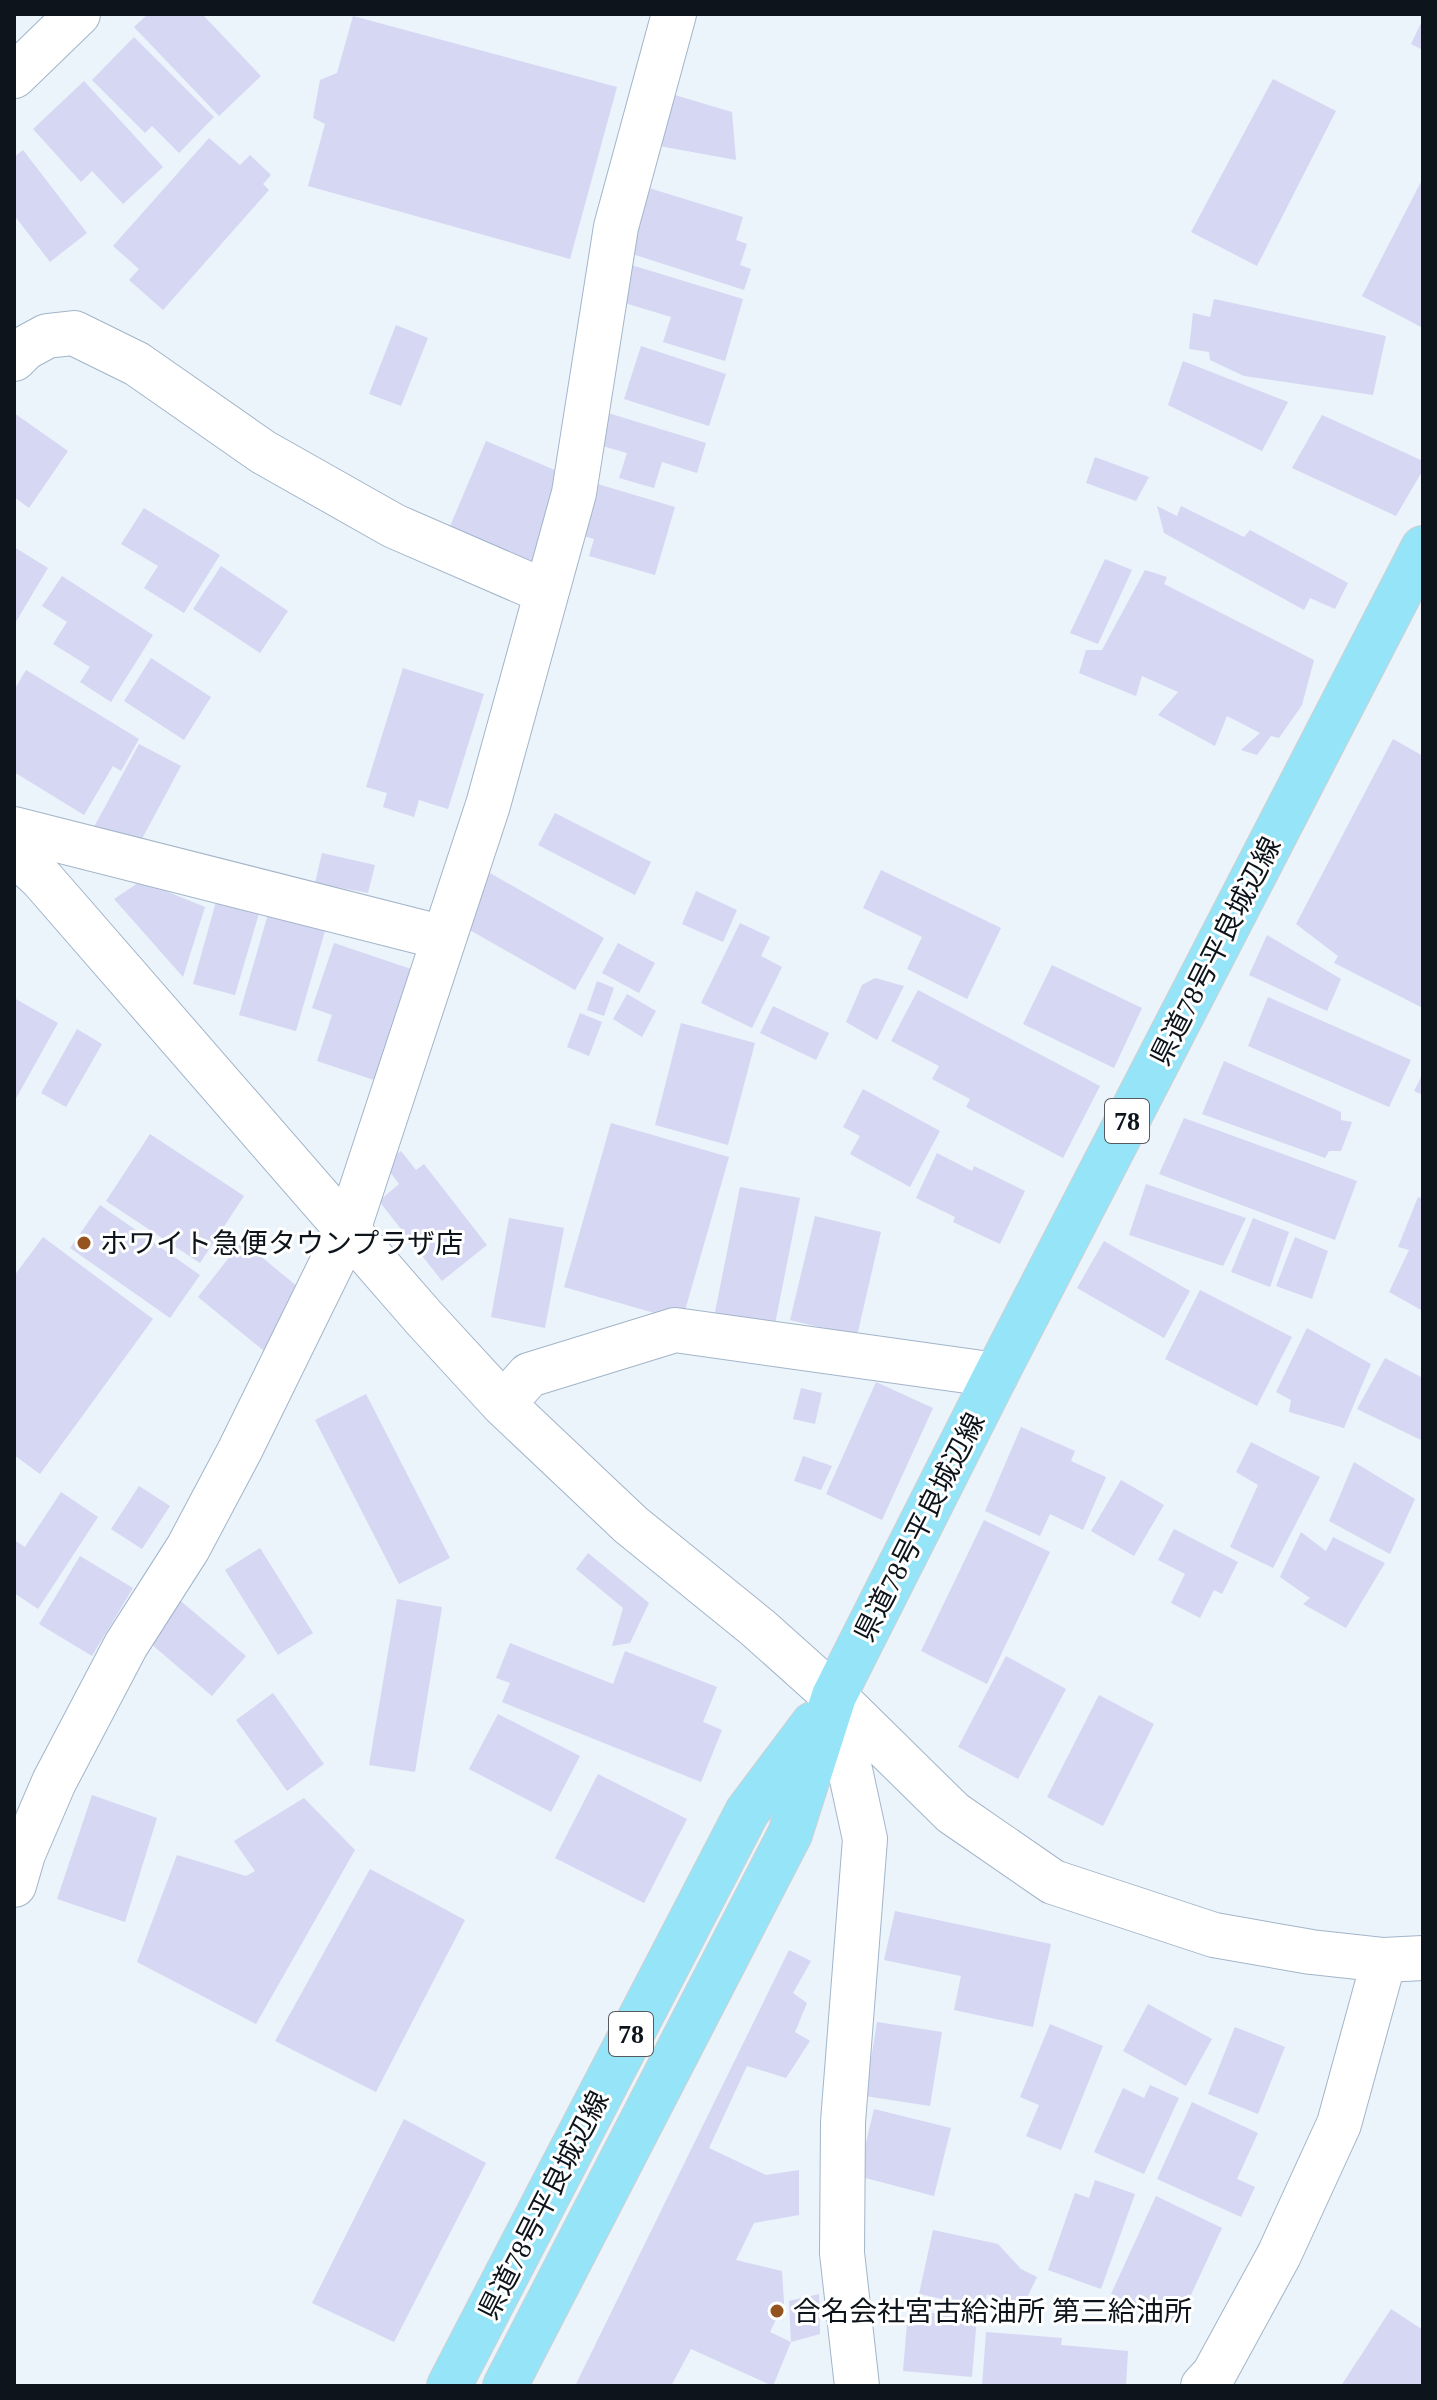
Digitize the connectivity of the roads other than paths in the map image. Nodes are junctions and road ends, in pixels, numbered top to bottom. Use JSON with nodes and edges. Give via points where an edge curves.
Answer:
{"nodes":[{"id":1,"x":78,"y":14,"type":"edge"},
{"id":2,"x":674,"y":14,"type":"edge"},
{"id":3,"x":14,"y":76,"type":"edge"},
{"id":4,"x":14,"y":359,"type":"edge"},
{"id":5,"x":1423,"y":548,"type":"edge"},
{"id":6,"x":546,"y":592,"type":"junction"},
{"id":7,"x":14,"y":829,"type":"edge"},
{"id":8,"x":14,"y":853,"type":"edge"},
{"id":9,"x":444,"y":938,"type":"junction"},
{"id":10,"x":348,"y":1230,"type":"junction"},
{"id":11,"x":996,"y":1375,"type":"junction"},
{"id":12,"x":503,"y":1404,"type":"junction"},
{"id":13,"x":834,"y":1696,"type":"junction"},
{"id":14,"x":14,"y":1885,"type":"edge"},
{"id":15,"x":1404,"y":1959,"type":"edge"},
{"id":16,"x":449,"y":2386,"type":"edge"},
{"id":17,"x":505,"y":2386,"type":"edge"},
{"id":18,"x":857,"y":2386,"type":"edge"},
{"id":19,"x":1203,"y":2386,"type":"edge"}],
"edges":[{"from":1,"to":3,"type":"street"},
{"from":2,"to":6,"type":"street","via":[[616,227],[574,493]]},
{"from":4,"to":6,"type":"street","via":[[47,336],[74,333],[137,364],[263,452],[394,526]]},
{"from":5,"to":11,"type":"main road","name":"県道78号平良城辺線","number":"78"},
{"from":6,"to":9,"type":"street","via":[[488,805]]},
{"from":7,"to":9,"type":"street"},
{"from":8,"to":10,"type":"street","via":[[74,914]]},
{"from":9,"to":10,"type":"street"},
{"from":10,"to":12,"type":"street"},
{"from":10,"to":14,"type":"street","via":[[226,1478],[126,1645],[54,1782]]},
{"from":11,"to":12,"type":"street","via":[[675,1330],[529,1375]]},
{"from":11,"to":13,"type":"main road","name":"県道78号平良城辺線","number":"78"},
{"from":12,"to":13,"type":"street","via":[[631,1525]]},
{"from":13,"to":15,"type":"street","via":[[953,1813],[1053,1882],[1214,1935],[1311,1952]]},
{"from":13,"to":16,"type":"main road","name":"県道78号平良城辺線","number":"78","via":[[747,1812]]},
{"from":13,"to":17,"type":"main road","name":"県道78号平良城辺線","number":"78","via":[[790,1834]]},
{"from":13,"to":18,"type":"street","via":[[865,1839],[843,2122],[842,2253]]},
{"from":15,"to":19,"type":"street","via":[[1339,2124],[1279,2255]]}]}
